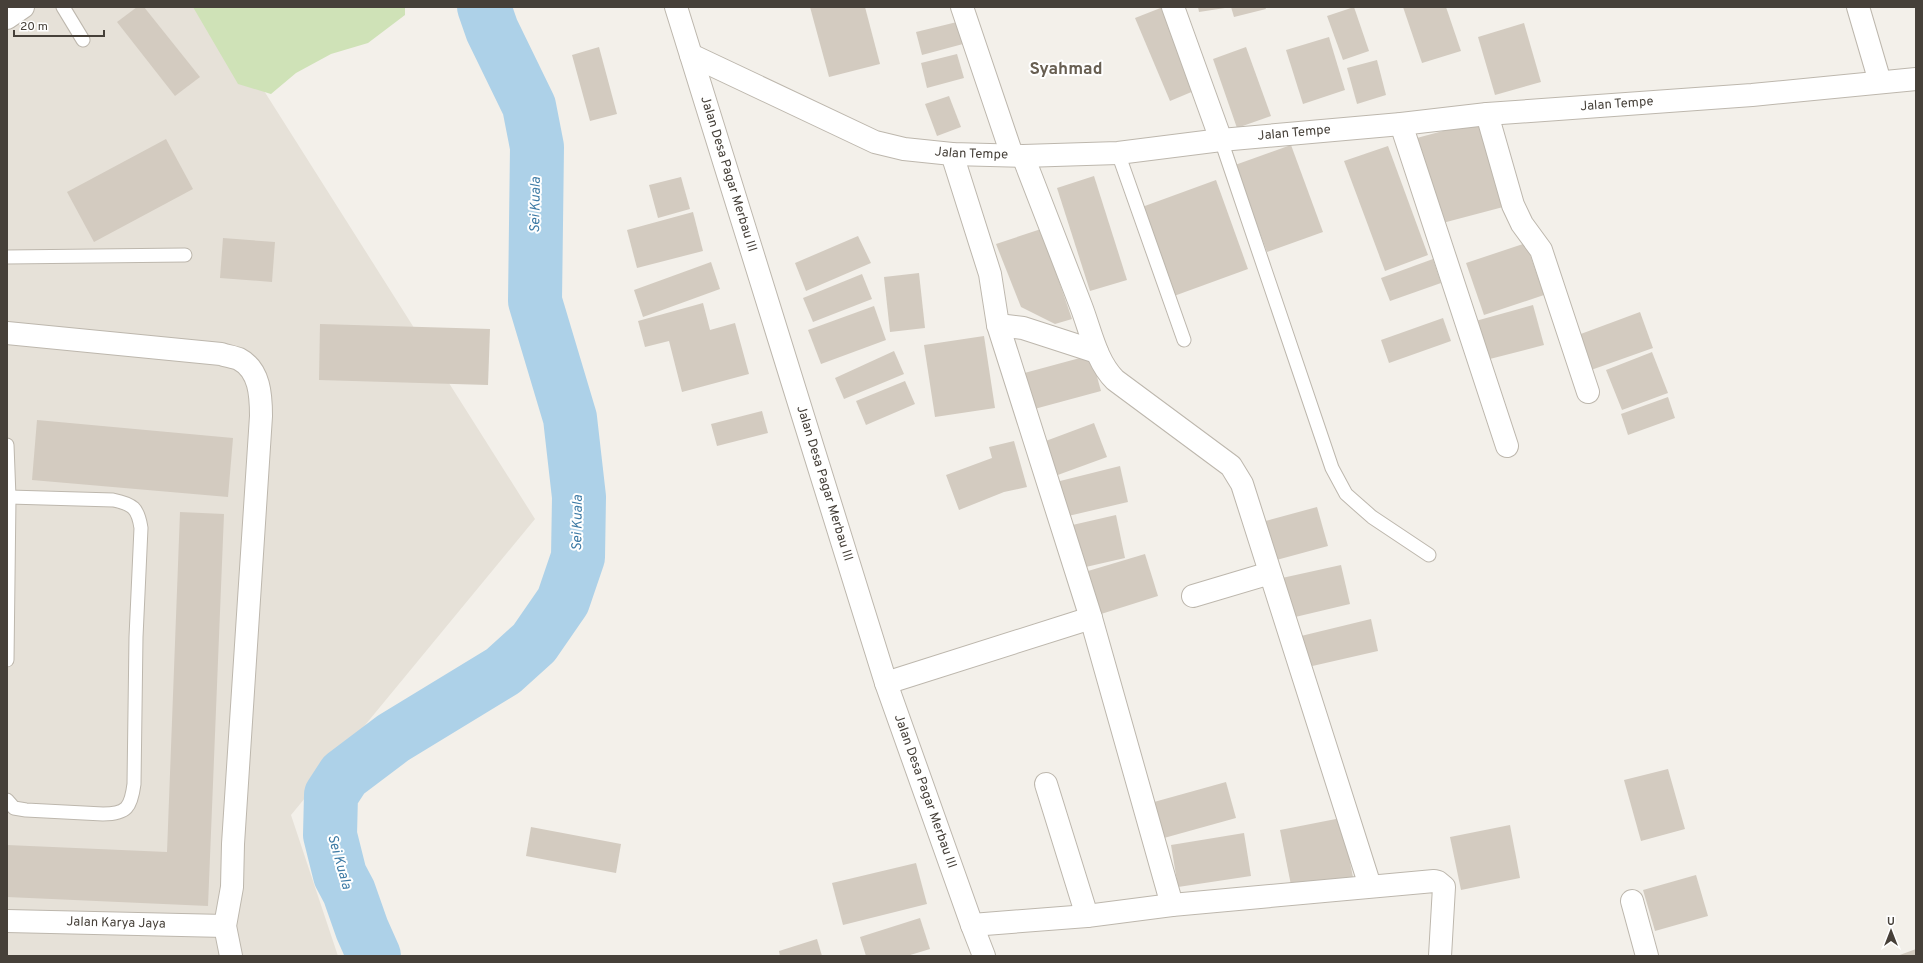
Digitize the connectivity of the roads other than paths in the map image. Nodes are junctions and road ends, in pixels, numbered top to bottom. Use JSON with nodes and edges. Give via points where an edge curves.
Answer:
{"nodes":[{"id":1,"x":23,"y":7,"type":"edge"},
{"id":2,"x":63,"y":7,"type":"edge"},
{"id":3,"x":676,"y":7,"type":"edge"},
{"id":4,"x":962,"y":7,"type":"edge"},
{"id":5,"x":1173,"y":7,"type":"edge"},
{"id":6,"x":1858,"y":7,"type":"edge"},
{"id":7,"x":7,"y":18,"type":"edge"},
{"id":8,"x":84,"y":40,"type":"dead end"},
{"id":9,"x":694,"y":62,"type":"junction"},
{"id":10,"x":1916,"y":79,"type":"edge"},
{"id":11,"x":1880,"y":82,"type":"junction"},
{"id":12,"x":1487,"y":114,"type":"junction"},
{"id":13,"x":1401,"y":124,"type":"junction"},
{"id":14,"x":1221,"y":140,"type":"junction"},
{"id":15,"x":1118,"y":153,"type":"junction"},
{"id":16,"x":952,"y":154,"type":"junction"},
{"id":17,"x":1018,"y":156,"type":"junction"},
{"id":18,"x":185,"y":255,"type":"dead end"},
{"id":19,"x":7,"y":257,"type":"edge"},
{"id":20,"x":996,"y":316,"type":"junction"},
{"id":21,"x":7,"y":333,"type":"edge"},
{"id":22,"x":1184,"y":340,"type":"dead end"},
{"id":23,"x":1097,"y":351,"type":"junction"},
{"id":24,"x":1588,"y":392,"type":"dead end"},
{"id":25,"x":7,"y":445,"type":"edge"},
{"id":26,"x":1507,"y":446,"type":"dead end"},
{"id":27,"x":9,"y":497,"type":"junction"},
{"id":28,"x":1429,"y":555,"type":"dead end"},
{"id":29,"x":1270,"y":573,"type":"junction"},
{"id":30,"x":1193,"y":596,"type":"dead end"},
{"id":31,"x":1091,"y":618,"type":"junction"},
{"id":32,"x":7,"y":660,"type":"edge"},
{"id":33,"x":886,"y":682,"type":"junction"},
{"id":34,"x":1046,"y":784,"type":"dead end"},
{"id":35,"x":7,"y":800,"type":"edge"},
{"id":36,"x":1370,"y":886,"type":"junction"},
{"id":37,"x":1632,"y":901,"type":"dead end"},
{"id":38,"x":1172,"y":905,"type":"junction"},
{"id":39,"x":1087,"y":916,"type":"junction"},
{"id":40,"x":7,"y":921,"type":"edge"},
{"id":41,"x":972,"y":925,"type":"junction"},
{"id":42,"x":225,"y":926,"type":"junction"},
{"id":43,"x":231,"y":956,"type":"edge"},
{"id":44,"x":984,"y":956,"type":"edge"},
{"id":45,"x":1440,"y":956,"type":"edge"},
{"id":46,"x":1647,"y":956,"type":"edge"}],
"edges":[{"from":1,"to":7,"type":"street"},
{"from":2,"to":8,"type":"lane"},
{"from":3,"to":9,"type":"street","name":"Jalan Desa Pagar Merbau III"},
{"from":4,"to":17,"type":"street"},
{"from":5,"to":14,"type":"street"},
{"from":6,"to":11,"type":"street"},
{"from":9,"to":16,"type":"street","name":"Jalan Tempe","via":[[875,142],[904,149]]},
{"from":9,"to":33,"type":"street","name":"Jalan Desa Pagar Merbau III"},
{"from":10,"to":11,"type":"street","name":"Jalan Tempe"},
{"from":11,"to":12,"type":"street","name":"Jalan Tempe","via":[[1752,95]]},
{"from":12,"to":13,"type":"street","name":"Jalan Tempe"},
{"from":12,"to":24,"type":"street","via":[[1513,205],[1522,224],[1541,250]]},
{"from":13,"to":14,"type":"street","name":"Jalan Tempe"},
{"from":13,"to":26,"type":"street"},
{"from":14,"to":15,"type":"street","name":"Jalan Tempe"},
{"from":14,"to":28,"type":"lane","via":[[1332,468],[1346,494],[1372,517]]},
{"from":15,"to":17,"type":"street","name":"Jalan Tempe"},
{"from":15,"to":22,"type":"lane"},
{"from":16,"to":17,"type":"street","name":"Jalan Tempe"},
{"from":16,"to":20,"type":"street","via":[[990,274]]},
{"from":17,"to":23,"type":"street","via":[[1082,308]]},
{"from":18,"to":19,"type":"lane"},
{"from":20,"to":23,"type":"street","via":[[1023,328]]},
{"from":20,"to":31,"type":"street"},
{"from":21,"to":42,"type":"street","via":[[221,354],[239,359],[250,368],[258,383],[262,416],[232,887]]},
{"from":23,"to":29,"type":"street","via":[[1107,372],[1115,380],[1231,466],[1242,484]]},
{"from":25,"to":27,"type":"lane"},
{"from":27,"to":32,"type":"lane"},
{"from":27,"to":35,"type":"lane","via":[[113,500],[134,508],[139,516],[141,528],[132,801],[124,810],[103,814],[26,810],[14,808]]},
{"from":29,"to":30,"type":"street"},
{"from":29,"to":36,"type":"street"},
{"from":31,"to":33,"type":"street"},
{"from":31,"to":38,"type":"street"},
{"from":33,"to":41,"type":"street","name":"Jalan Desa Pagar Merbau III"},
{"from":34,"to":39,"type":"street"},
{"from":36,"to":38,"type":"street"},
{"from":36,"to":45,"type":"street","via":[[1434,881],[1444,887]]},
{"from":37,"to":46,"type":"street"},
{"from":38,"to":39,"type":"street"},
{"from":39,"to":41,"type":"street"},
{"from":40,"to":42,"type":"street","name":"Jalan Karya Jaya"},
{"from":41,"to":44,"type":"street","name":"Jalan Desa Pagar Merbau III"},
{"from":42,"to":43,"type":"street"}]}
